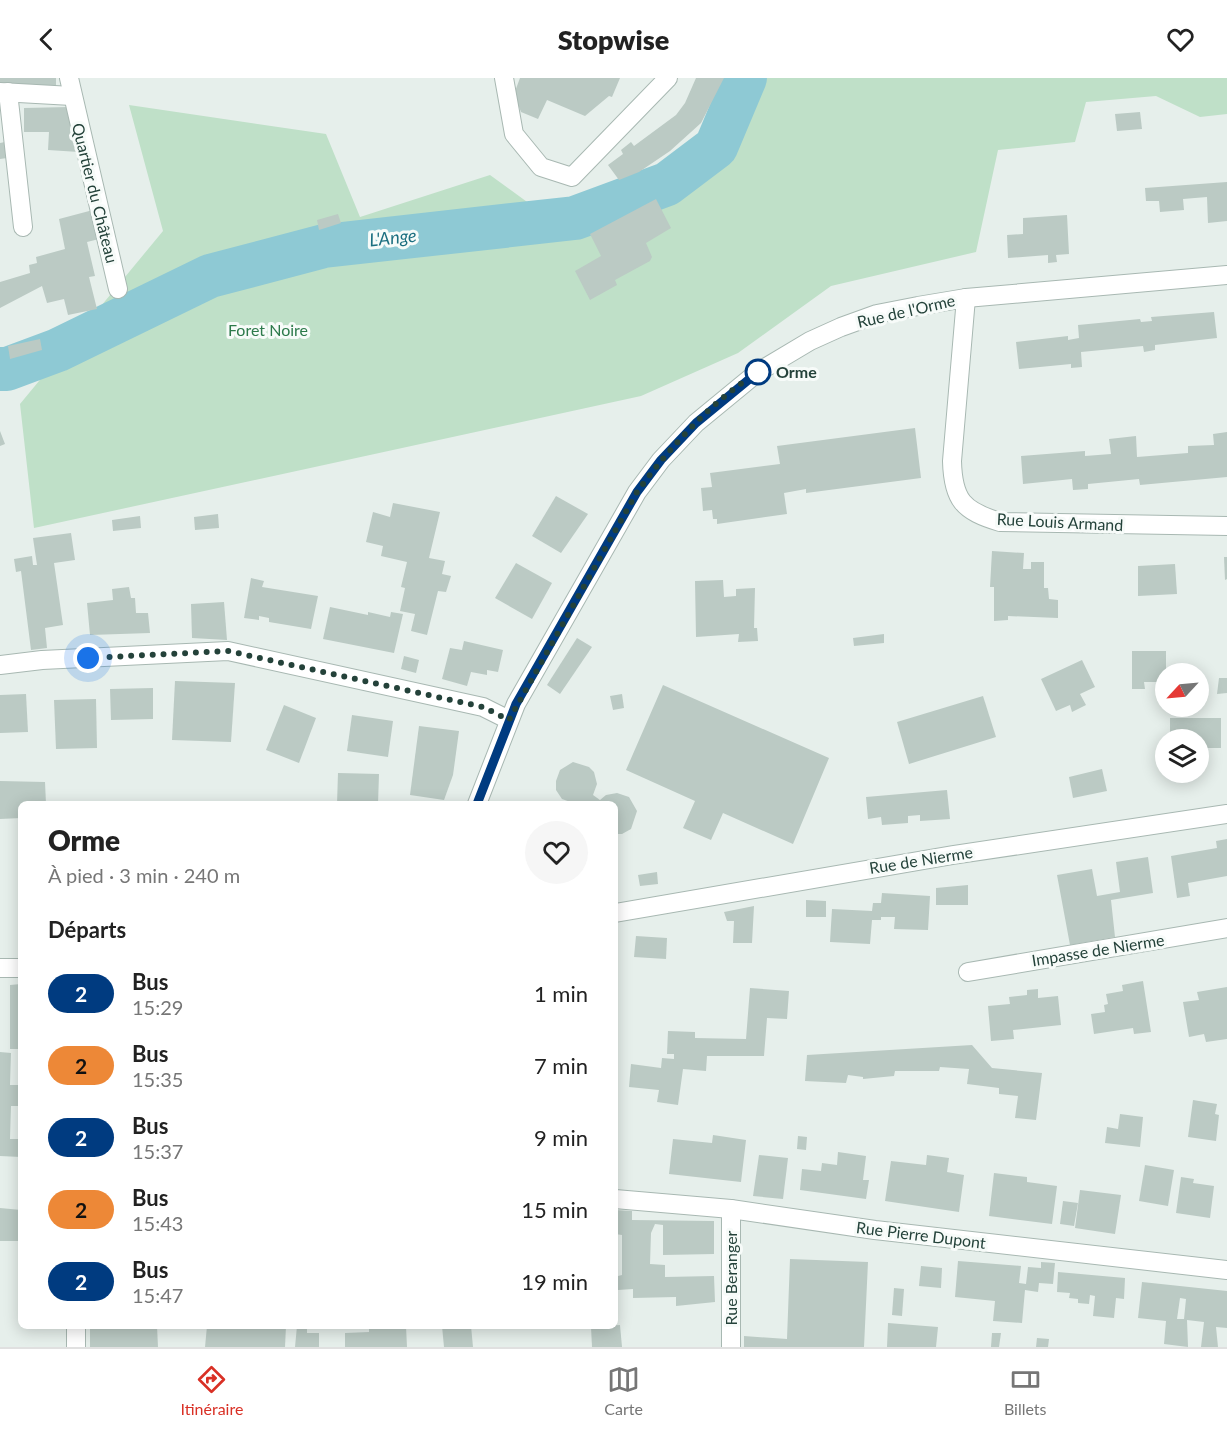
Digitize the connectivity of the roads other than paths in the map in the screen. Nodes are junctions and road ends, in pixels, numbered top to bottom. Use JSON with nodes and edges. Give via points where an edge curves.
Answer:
{"nodes":[{"id":1,"x":504,"y":78,"type":"edge"},
{"id":2,"x":668,"y":78,"type":"edge"},
{"id":3,"x":70,"y":87,"type":"edge"},
{"id":4,"x":4,"y":92,"type":"edge"},
{"id":5,"x":23,"y":226,"type":"dead end"},
{"id":6,"x":1227,"y":274,"type":"edge"},
{"id":7,"x":118,"y":289,"type":"dead end"},
{"id":8,"x":966,"y":298,"type":"junction"},
{"id":9,"x":1227,"y":526,"type":"edge"},
{"id":10,"x":0,"y":665,"type":"edge"},
{"id":11,"x":509,"y":720,"type":"junction"},
{"id":12,"x":478,"y":801,"type":"edge"},
{"id":13,"x":1227,"y":814,"type":"edge"},
{"id":14,"x":618,"y":912,"type":"edge"},
{"id":15,"x":1227,"y":928,"type":"edge"},
{"id":16,"x":0,"y":968,"type":"edge"},
{"id":17,"x":18,"y":968,"type":"edge"},
{"id":18,"x":968,"y":972,"type":"dead end"},
{"id":19,"x":618,"y":1199,"type":"edge"},
{"id":20,"x":731,"y":1209,"type":"junction"},
{"id":21,"x":1227,"y":1270,"type":"edge"},
{"id":22,"x":76,"y":1329,"type":"edge"},
{"id":23,"x":76,"y":1347,"type":"edge"},
{"id":24,"x":731,"y":1347,"type":"edge"}],
"edges":[{"from":1,"to":2,"type":"street","via":[[514,134],[541,167],[572,177]]},
{"from":3,"to":4,"type":"street","name":"Quartier du Château"},
{"from":3,"to":7,"type":"street","name":"Quartier du Château"},
{"from":4,"to":5,"type":"street","name":"Quartier du Château"},
{"from":6,"to":8,"type":"street","name":"Rue de l'Orme"},
{"from":8,"to":9,"type":"street","name":"Rue Louis Armand","via":[[951,461],[952,484],[959,499],[974,514],[1000,522]]},
{"from":8,"to":11,"type":"street","name":"Rue de l'Orme","via":[[877,314],[810,341],[758,372],[696,423],[637,492]]},
{"from":10,"to":11,"type":"street","via":[[228,651],[483,707]]},
{"from":11,"to":12,"type":"street","name":"Rue de l'Orme"},
{"from":13,"to":14,"type":"street","name":"Rue de Nierme","via":[[953,855]]},
{"from":15,"to":18,"type":"street","name":"Impasse de Nierme"},
{"from":16,"to":17,"type":"street"},
{"from":19,"to":20,"type":"street","name":"Rue Pierre Dupont"},
{"from":20,"to":21,"type":"street","name":"Rue Pierre Dupont","via":[[875,1230]]},
{"from":20,"to":24,"type":"street","name":"Rue Beranger"},
{"from":22,"to":23,"type":"street"}]}
